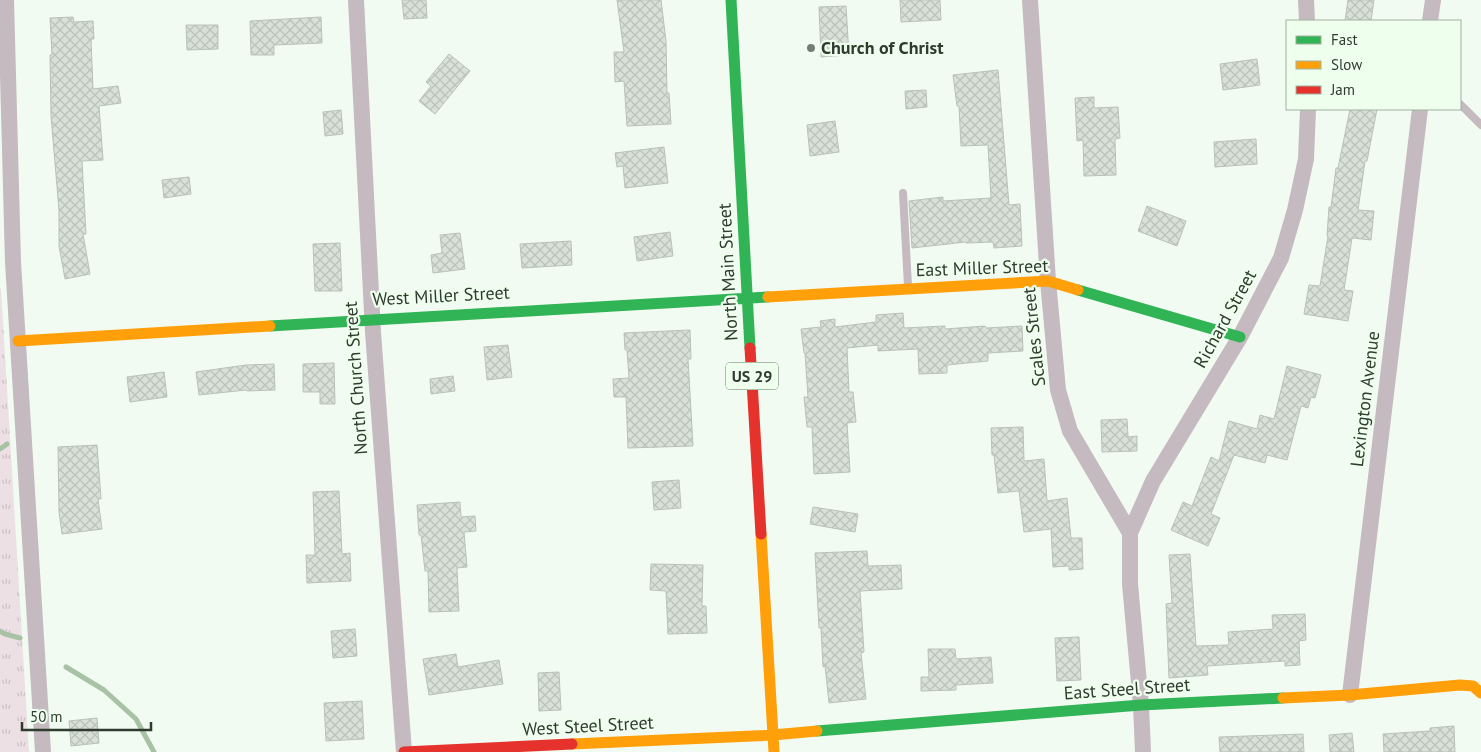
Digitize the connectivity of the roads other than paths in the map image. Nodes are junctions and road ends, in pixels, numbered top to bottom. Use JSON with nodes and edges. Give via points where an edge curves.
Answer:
{"nodes":[{"id":1,"x":6,"y":0,"type":"edge"},
{"id":2,"x":356,"y":0,"type":"edge"},
{"id":3,"x":731,"y":0,"type":"edge"},
{"id":4,"x":1030,"y":0,"type":"edge"},
{"id":5,"x":1306,"y":0,"type":"edge"},
{"id":6,"x":1433,"y":0,"type":"edge"},
{"id":7,"x":1306,"y":20,"type":"edge"},
{"id":8,"x":1430,"y":20,"type":"edge"},
{"id":9,"x":1461,"y":105,"type":"edge"},
{"id":10,"x":1308,"y":110,"type":"edge"},
{"id":11,"x":1420,"y":110,"type":"edge"},
{"id":12,"x":1481,"y":125,"type":"edge"},
{"id":13,"x":903,"y":193,"type":"dead end"},
{"id":14,"x":7,"y":262,"type":"edge"},
{"id":15,"x":1048,"y":281,"type":"junction"},
{"id":16,"x":908,"y":288,"type":"junction"},
{"id":17,"x":747,"y":297,"type":"junction"},
{"id":18,"x":372,"y":320,"type":"junction"},
{"id":19,"x":1240,"y":337,"type":"junction"},
{"id":20,"x":18,"y":341,"type":"junction"},
{"id":21,"x":1130,"y":533,"type":"junction"},
{"id":22,"x":1481,"y":693,"type":"edge"},
{"id":23,"x":1350,"y":695,"type":"junction"},
{"id":24,"x":1141,"y":705,"type":"junction"},
{"id":25,"x":773,"y":735,"type":"junction"},
{"id":26,"x":43,"y":752,"type":"edge"},
{"id":27,"x":404,"y":752,"type":"edge"},
{"id":28,"x":774,"y":752,"type":"edge"},
{"id":29,"x":1143,"y":752,"type":"edge"}],
"edges":[{"from":1,"to":14,"type":"street"},
{"from":2,"to":18,"type":"street","name":"North Church Street"},
{"from":3,"to":17,"type":"street","name":"North Main Street","number":"US 29"},
{"from":4,"to":15,"type":"street","name":"Scales Street"},
{"from":5,"to":7,"type":"street"},
{"from":6,"to":8,"type":"street"},
{"from":9,"to":12,"type":"lane"},
{"from":10,"to":19,"type":"street","name":"Richard Street","via":[[1306,158],[1281,258]]},
{"from":11,"to":23,"type":"street","name":"Lexington Avenue"},
{"from":13,"to":16,"type":"lane"},
{"from":14,"to":20,"type":"street"},
{"from":15,"to":16,"type":"street","name":"East Miller Street"},
{"from":15,"to":19,"type":"street","name":"East Miller Street"},
{"from":15,"to":21,"type":"street","name":"Scales Street","via":[[1058,390],[1070,431]]},
{"from":16,"to":17,"type":"street","name":"East Miller Street"},
{"from":17,"to":18,"type":"street","name":"West Miller Street"},
{"from":17,"to":25,"type":"street","name":"North Main Street","number":"US 29"},
{"from":18,"to":20,"type":"street","name":"West Miller Street"},
{"from":18,"to":27,"type":"street","name":"North Church Street"},
{"from":19,"to":21,"type":"street","name":"Richard Street","via":[[1153,481]]},
{"from":20,"to":26,"type":"street"},
{"from":21,"to":24,"type":"street","via":[[1130,584]]},
{"from":22,"to":23,"type":"street","name":"East Steel Street","via":[[1473,686],[1460,685]]},
{"from":23,"to":24,"type":"street","name":"East Steel Street"},
{"from":24,"to":25,"type":"street","name":"East Steel Street"},
{"from":24,"to":29,"type":"street"},
{"from":25,"to":27,"type":"street","name":"West Steel Street"},
{"from":25,"to":28,"type":"street","name":"North Main Street","number":"US 29"}]}
